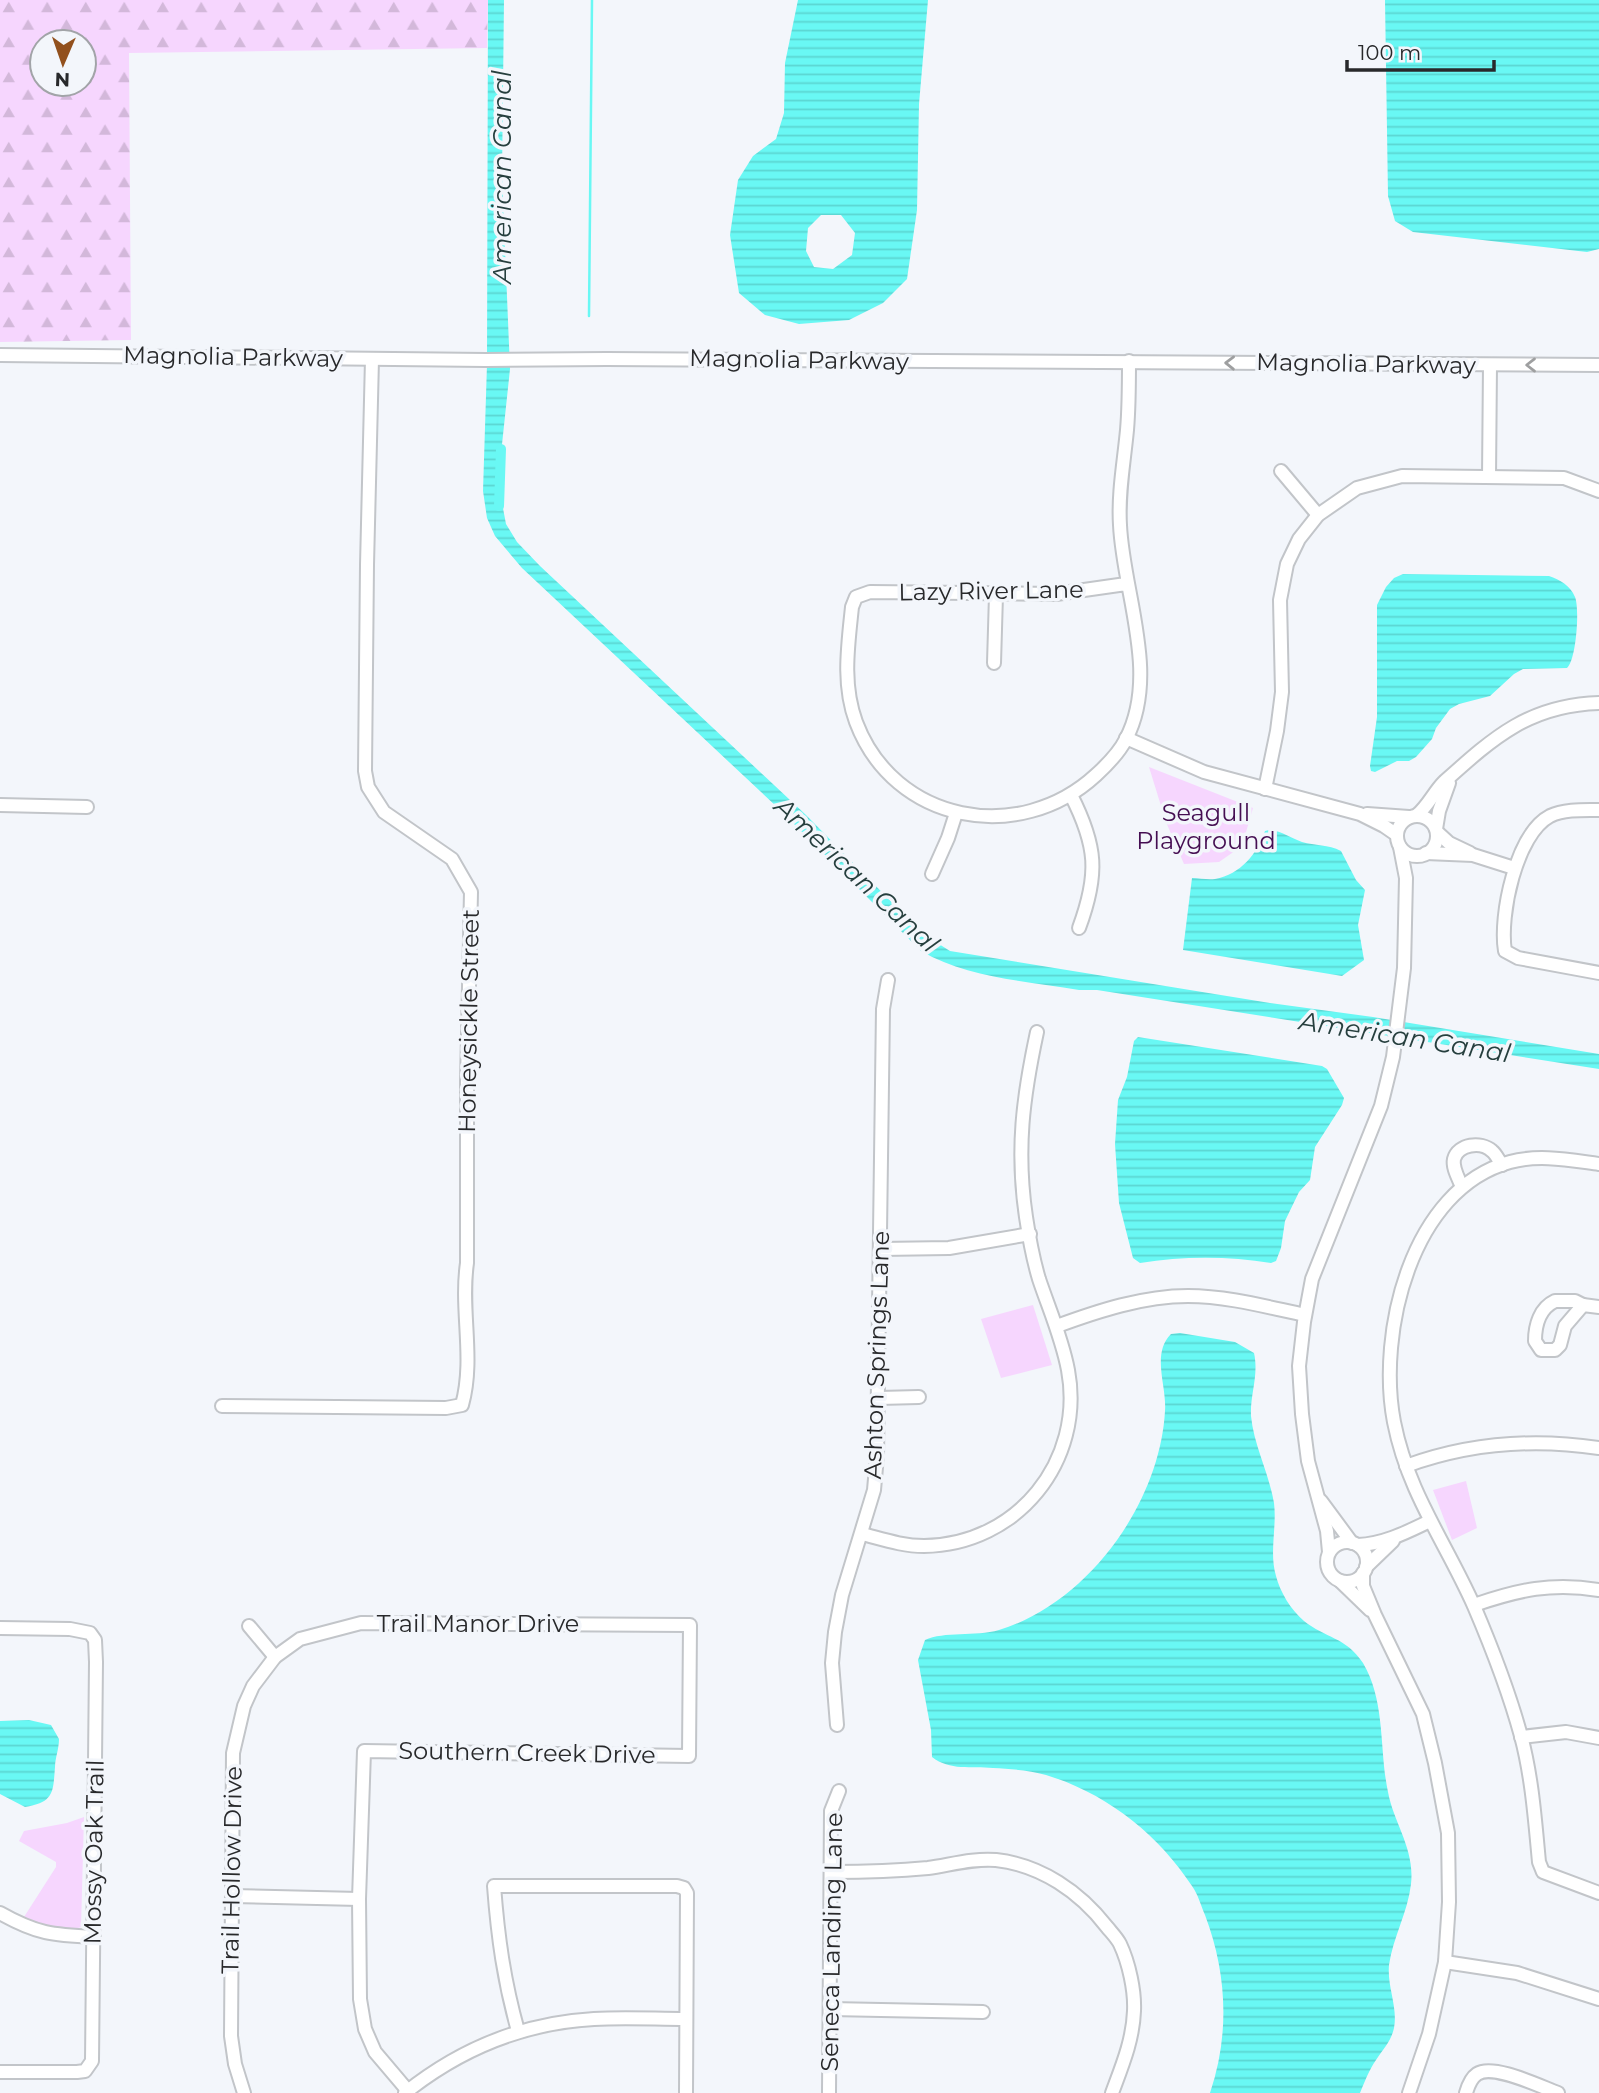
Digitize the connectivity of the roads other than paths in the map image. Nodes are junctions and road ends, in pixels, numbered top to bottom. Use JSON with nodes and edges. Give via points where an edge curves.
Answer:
{"nodes":[{"id":1,"x":0,"y":355,"type":"edge"},
{"id":2,"x":372,"y":359,"type":"junction"},
{"id":3,"x":1129,"y":361,"type":"junction"},
{"id":4,"x":1490,"y":365,"type":"junction"},
{"id":5,"x":1599,"y":365,"type":"edge"},
{"id":6,"x":1281,"y":471,"type":"dead end"},
{"id":7,"x":1489,"y":477,"type":"junction"},
{"id":8,"x":1599,"y":491,"type":"edge"},
{"id":9,"x":1318,"y":514,"type":"junction"},
{"id":10,"x":1126,"y":584,"type":"junction"},
{"id":11,"x":996,"y":595,"type":"junction"},
{"id":12,"x":994,"y":663,"type":"dead end"},
{"id":13,"x":1599,"y":703,"type":"edge"},
{"id":14,"x":1126,"y":738,"type":"junction"},
{"id":15,"x":1452,"y":777,"type":"junction"},
{"id":16,"x":1265,"y":789,"type":"junction"},
{"id":17,"x":1071,"y":795,"type":"junction"},
{"id":18,"x":0,"y":805,"type":"edge"},
{"id":19,"x":87,"y":807,"type":"dead end"},
{"id":20,"x":1599,"y":810,"type":"edge"},
{"id":21,"x":956,"y":813,"type":"junction"},
{"id":22,"x":1360,"y":814,"type":"junction"},
{"id":23,"x":1413,"y":816,"type":"junction"},
{"id":24,"x":1436,"y":831,"type":"junction"},
{"id":25,"x":1399,"y":841,"type":"junction"},
{"id":26,"x":1423,"y":854,"type":"junction"},
{"id":27,"x":1473,"y":855,"type":"junction"},
{"id":28,"x":1514,"y":868,"type":"junction"},
{"id":29,"x":932,"y":874,"type":"dead end"},
{"id":30,"x":1406,"y":877,"type":"junction"},
{"id":31,"x":1079,"y":928,"type":"dead end"},
{"id":32,"x":1599,"y":973,"type":"edge"},
{"id":33,"x":888,"y":981,"type":"dead end"},
{"id":34,"x":1037,"y":1032,"type":"dead end"},
{"id":35,"x":1599,"y":1164,"type":"edge"},
{"id":36,"x":1502,"y":1165,"type":"junction"},
{"id":37,"x":1462,"y":1187,"type":"junction"},
{"id":38,"x":1030,"y":1234,"type":"junction"},
{"id":39,"x":881,"y":1249,"type":"junction"},
{"id":40,"x":1583,"y":1305,"type":"junction"},
{"id":41,"x":1599,"y":1307,"type":"edge"},
{"id":42,"x":1305,"y":1315,"type":"junction"},
{"id":43,"x":1057,"y":1326,"type":"junction"},
{"id":44,"x":919,"y":1397,"type":"dead end"},
{"id":45,"x":879,"y":1398,"type":"junction"},
{"id":46,"x":222,"y":1406,"type":"dead end"},
{"id":47,"x":1599,"y":1448,"type":"edge"},
{"id":48,"x":1406,"y":1466,"type":"junction"},
{"id":49,"x":1318,"y":1495,"type":"junction"},
{"id":50,"x":1430,"y":1521,"type":"junction"},
{"id":51,"x":862,"y":1534,"type":"junction"},
{"id":52,"x":1396,"y":1538,"type":"junction"},
{"id":53,"x":1355,"y":1544,"type":"junction"},
{"id":54,"x":1329,"y":1552,"type":"junction"},
{"id":55,"x":1365,"y":1570,"type":"junction"},
{"id":56,"x":1340,"y":1581,"type":"junction"},
{"id":57,"x":1599,"y":1590,"type":"edge"},
{"id":58,"x":1474,"y":1605,"type":"junction"},
{"id":59,"x":1375,"y":1615,"type":"junction"},
{"id":60,"x":249,"y":1626,"type":"dead end"},
{"id":61,"x":0,"y":1628,"type":"edge"},
{"id":62,"x":275,"y":1657,"type":"junction"},
{"id":63,"x":837,"y":1725,"type":"dead end"},
{"id":64,"x":1521,"y":1737,"type":"junction"},
{"id":65,"x":1599,"y":1738,"type":"edge"},
{"id":66,"x":689,"y":1756,"type":"joint"},
{"id":67,"x":839,"y":1791,"type":"dead end"},
{"id":68,"x":832,"y":1872,"type":"junction"},
{"id":69,"x":1599,"y":1893,"type":"edge"},
{"id":70,"x":232,"y":1896,"type":"junction"},
{"id":71,"x":359,"y":1899,"type":"junction"},
{"id":72,"x":0,"y":1913,"type":"edge"},
{"id":73,"x":94,"y":1937,"type":"junction"},
{"id":74,"x":1445,"y":1962,"type":"junction"},
{"id":75,"x":1599,"y":1999,"type":"edge"},
{"id":76,"x":830,"y":2009,"type":"junction"},
{"id":77,"x":982,"y":2012,"type":"dead end"},
{"id":78,"x":686,"y":2019,"type":"junction"},
{"id":79,"x":518,"y":2031,"type":"junction"},
{"id":80,"x":0,"y":2072,"type":"edge"},
{"id":81,"x":407,"y":2092,"type":"edge"},
{"id":82,"x":244,"y":2093,"type":"edge"},
{"id":83,"x":686,"y":2093,"type":"edge"},
{"id":84,"x":829,"y":2093,"type":"edge"},
{"id":85,"x":1112,"y":2093,"type":"edge"},
{"id":86,"x":1409,"y":2093,"type":"edge"},
{"id":87,"x":1466,"y":2093,"type":"edge"},
{"id":88,"x":1558,"y":2093,"type":"edge"}],
"edges":[{"from":1,"to":2,"type":"street","name":"Magnolia Parkway"},
{"from":2,"to":3,"type":"street","name":"Magnolia Parkway"},
{"from":2,"to":46,"type":"street","name":"Honeysickle Street","via":[[365,771],[368,787],[384,813],[452,859],[471,892],[467,1263],[463,1287],[468,1383],[462,1405],[446,1408]]},
{"from":4,"to":3,"type":"street","name":"Magnolia Parkway","one_way":true},
{"from":3,"to":10,"type":"street","via":[[1119,494]]},
{"from":5,"to":4,"type":"street","name":"Magnolia Parkway","one_way":true},
{"from":4,"to":7,"type":"street"},
{"from":6,"to":9,"type":"street"},
{"from":7,"to":8,"type":"street","via":[[1564,478]]},
{"from":7,"to":9,"type":"street","via":[[1402,476],[1357,488]]},
{"from":9,"to":16,"type":"street","via":[[1299,539],[1282,588],[1282,692]]},
{"from":10,"to":11,"type":"street","name":"Lazy River Lane","via":[[1056,594]]},
{"from":10,"to":14,"type":"street","via":[[1141,662],[1135,712]]},
{"from":11,"to":12,"type":"street"},
{"from":11,"to":21,"type":"street","name":"Lazy River Lane","via":[[870,592],[856,597],[852,607],[846,681],[857,724],[882,765],[901,785]]},
{"from":13,"to":15,"type":"street","via":[[1551,710],[1516,724]]},
{"from":14,"to":16,"type":"street","via":[[1204,772]]},
{"from":14,"to":17,"type":"street","via":[[1109,763]]},
{"from":15,"to":23,"type":"street"},
{"from":15,"to":24,"type":"street"},
{"from":16,"to":22,"type":"street"},
{"from":17,"to":21,"type":"street","via":[[1038,810],[1004,817]]},
{"from":17,"to":31,"type":"street","via":[[1086,824],[1093,867]]},
{"from":18,"to":19,"type":"street"},
{"from":20,"to":28,"type":"street","via":[[1562,812],[1540,823]]},
{"from":21,"to":29,"type":"street"},
{"from":22,"to":23,"type":"street"},
{"from":22,"to":25,"type":"street","via":[[1384,826]]},
{"from":23,"to":24,"type":"street","via":[[1430,821]]},
{"from":23,"to":25,"type":"street","via":[[1400,825]]},
{"from":24,"to":26,"type":"street","via":[[1435,845]]},
{"from":24,"to":27,"type":"street"},
{"from":25,"to":26,"type":"street","via":[[1409,854]]},
{"from":25,"to":30,"type":"street"},
{"from":26,"to":27,"type":"street"},
{"from":26,"to":30,"type":"street"},
{"from":27,"to":28,"type":"street"},
{"from":28,"to":32,"type":"street","via":[[1503,926],[1505,951],[1518,958]]},
{"from":30,"to":42,"type":"street","via":[[1404,968],[1393,1054],[1381,1106],[1312,1279]]},
{"from":33,"to":39,"type":"street","name":"Ashton Springs Lane","via":[[883,1009]]},
{"from":34,"to":38,"type":"street","via":[[1020,1135]]},
{"from":35,"to":36,"type":"street","via":[[1543,1158]]},
{"from":36,"to":37,"type":"street"},
{"from":36,"to":37,"type":"street","via":[[1491,1150],[1469,1145],[1454,1160]]},
{"from":37,"to":48,"type":"street","via":[[1435,1215],[1419,1244],[1396,1310],[1390,1392]]},
{"from":38,"to":39,"type":"street","via":[[949,1248]]},
{"from":38,"to":43,"type":"street","via":[[1039,1278]]},
{"from":39,"to":45,"type":"street","name":"Ashton Springs Lane"},
{"from":40,"to":40,"type":"street","via":[[1575,1301],[1547,1305],[1535,1332],[1538,1347],[1548,1351],[1560,1345],[1565,1326]]},
{"from":40,"to":41,"type":"street"},
{"from":42,"to":43,"type":"street","via":[[1188,1296],[1128,1304]]},
{"from":42,"to":49,"type":"street","via":[[1300,1378],[1308,1461]]},
{"from":43,"to":51,"type":"street","via":[[1071,1398],[1056,1467],[1038,1494],[985,1534],[954,1542],[911,1545]]},
{"from":44,"to":45,"type":"street"},
{"from":45,"to":51,"type":"street","name":"Ashton Springs Lane","via":[[874,1490]]},
{"from":47,"to":48,"type":"street","via":[[1501,1443]]},
{"from":48,"to":50,"type":"street"},
{"from":49,"to":53,"type":"street"},
{"from":49,"to":54,"type":"street"},
{"from":50,"to":52,"type":"street"},
{"from":50,"to":58,"type":"street"},
{"from":51,"to":63,"type":"street","name":"Ashton Springs Lane","via":[[835,1632],[832,1663]]},
{"from":52,"to":53,"type":"street"},
{"from":52,"to":55,"type":"street"},
{"from":53,"to":54,"type":"street","via":[[1340,1543]]},
{"from":53,"to":55,"type":"street","via":[[1365,1555]]},
{"from":54,"to":56,"type":"street","via":[[1327,1566]]},
{"from":55,"to":56,"type":"street","via":[[1354,1580]]},
{"from":55,"to":59,"type":"street","via":[[1363,1586]]},
{"from":56,"to":59,"type":"street"},
{"from":57,"to":58,"type":"street","via":[[1566,1586],[1527,1589]]},
{"from":58,"to":64,"type":"street"},
{"from":59,"to":74,"type":"street","via":[[1423,1714],[1435,1763],[1448,1833]]},
{"from":60,"to":62,"type":"street"},
{"from":61,"to":73,"type":"street","name":"Mossy Oak Trail","via":[[70,1629],[90,1633],[96,1640]]},
{"from":62,"to":66,"type":"street","name":"Trail Manor Drive","via":[[300,1639],[361,1623],[690,1625]]},
{"from":62,"to":70,"type":"street","name":"Trail Hollow Drive","via":[[244,1706],[233,1753]]},
{"from":64,"to":65,"type":"street","via":[[1566,1732]]},
{"from":64,"to":69,"type":"street","via":[[1543,1872]]},
{"from":66,"to":71,"type":"street","name":"Southern Creek Drive","via":[[364,1751]]},
{"from":67,"to":68,"type":"street","name":"Seneca Landing Lane","via":[[831,1811]]},
{"from":68,"to":76,"type":"street","name":"Seneca Landing Lane"},
{"from":68,"to":85,"type":"street","via":[[996,1860],[1025,1867],[1069,1888],[1120,1943],[1130,1976],[1134,2010],[1129,2048]]},
{"from":70,"to":71,"type":"street"},
{"from":70,"to":82,"type":"street","name":"Trail Hollow Drive","via":[[231,2036]]},
{"from":71,"to":81,"type":"street","via":[[360,1999],[365,2029],[375,2052]]},
{"from":72,"to":73,"type":"street","via":[[51,1935]]},
{"from":73,"to":80,"type":"street","name":"Mossy Oak Trail","via":[[92,2061],[85,2071]]},
{"from":74,"to":75,"type":"street","via":[[1517,1973]]},
{"from":74,"to":86,"type":"street","via":[[1429,2034]]},
{"from":76,"to":77,"type":"street"},
{"from":76,"to":84,"type":"street","name":"Seneca Landing Lane"},
{"from":78,"to":79,"type":"street","via":[[597,2018]]},
{"from":78,"to":79,"type":"street","via":[[684,1888],[494,1886],[499,1951]]},
{"from":78,"to":83,"type":"street"},
{"from":79,"to":81,"type":"street","via":[[457,2058]]},
{"from":87,"to":88,"type":"street","via":[[1477,2074],[1485,2071]]}]}
